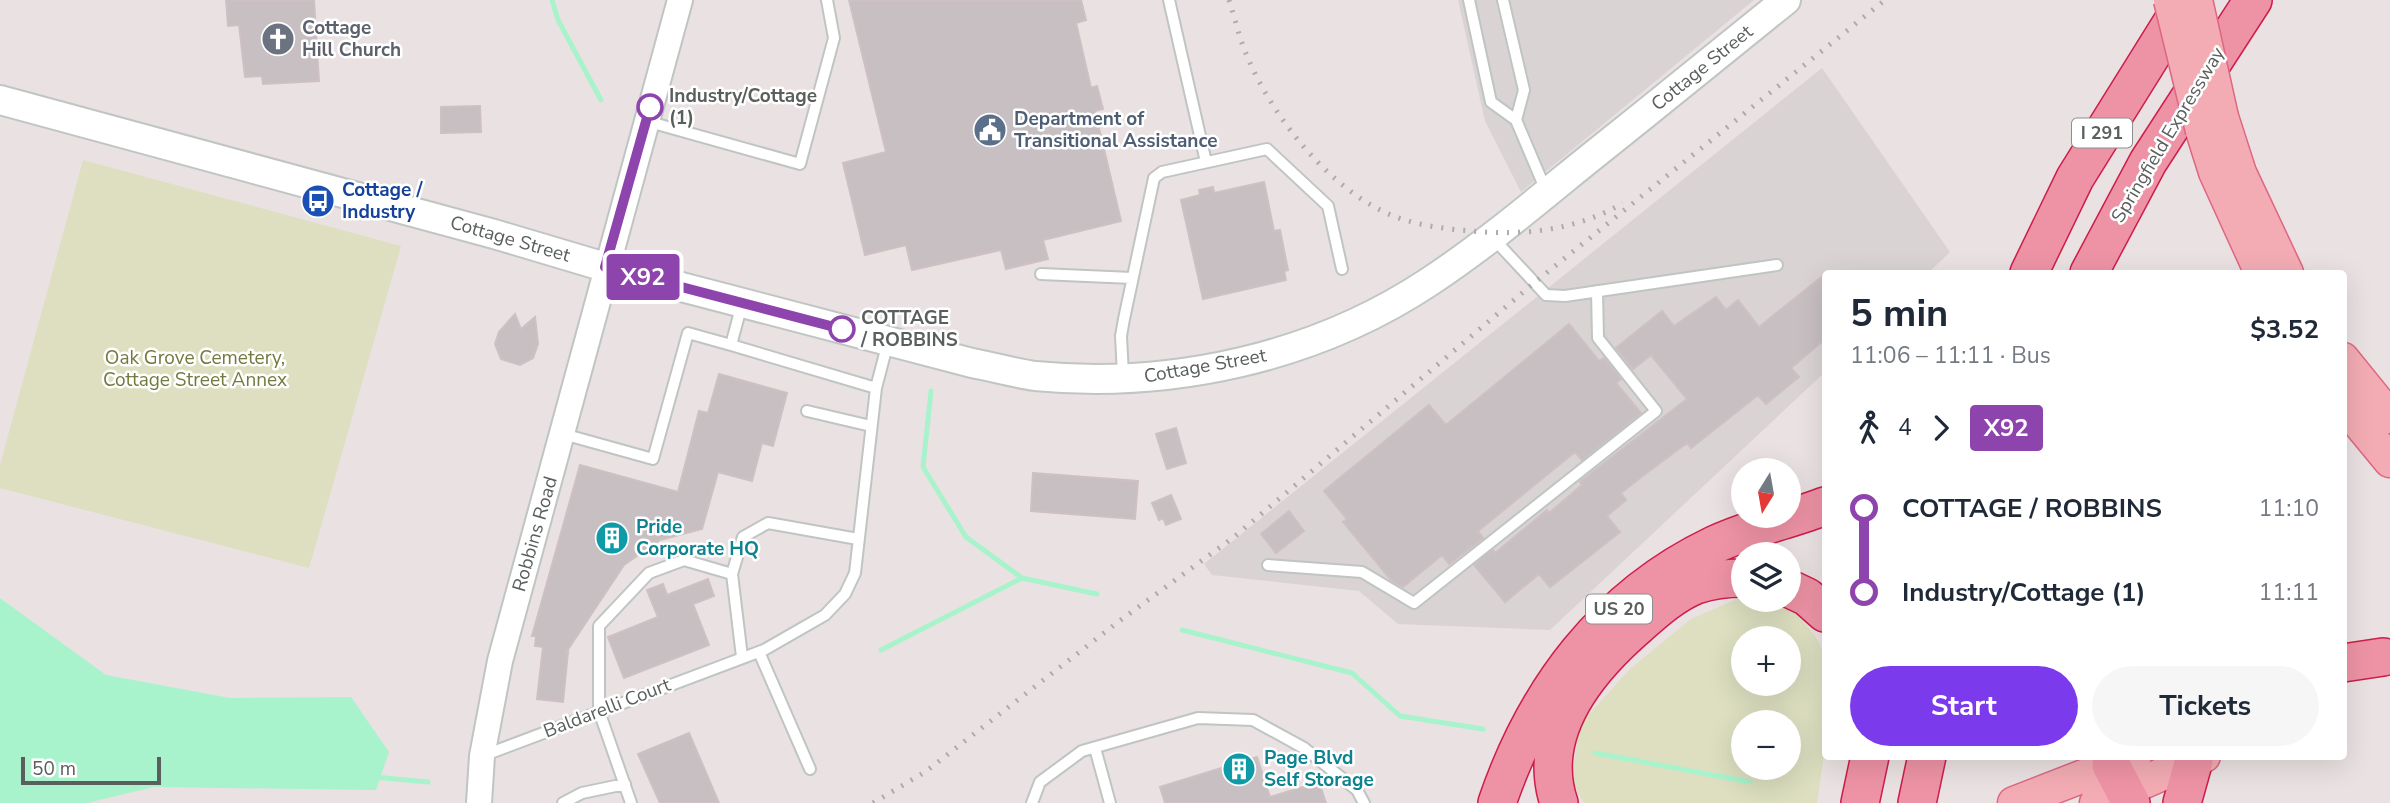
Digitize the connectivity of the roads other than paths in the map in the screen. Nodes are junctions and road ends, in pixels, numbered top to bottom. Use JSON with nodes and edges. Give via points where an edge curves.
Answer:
{"nodes":[{"id":1,"x":680,"y":0,"type":"edge"},
{"id":2,"x":827,"y":0,"type":"edge"},
{"id":3,"x":1169,"y":0,"type":"edge"},
{"id":4,"x":1469,"y":0,"type":"edge"},
{"id":5,"x":1503,"y":0,"type":"edge"},
{"id":6,"x":1786,"y":0,"type":"edge"},
{"id":7,"x":2169,"y":0,"type":"edge"},
{"id":8,"x":2186,"y":0,"type":"edge"},
{"id":9,"x":2196,"y":0,"type":"edge"},
{"id":10,"x":2253,"y":0,"type":"edge"},
{"id":11,"x":0,"y":100,"type":"edge"},
{"id":12,"x":1516,"y":120,"type":"junction"},
{"id":13,"x":646,"y":121,"type":"junction"},
{"id":14,"x":2212,"y":124,"type":"junction"},
{"id":15,"x":1206,"y":162,"type":"junction"},
{"id":16,"x":2148,"y":162,"type":"junction"},
{"id":17,"x":1547,"y":193,"type":"junction"},
{"id":18,"x":1492,"y":237,"type":"junction"},
{"id":19,"x":1777,"y":265,"type":"dead end"},
{"id":20,"x":605,"y":267,"type":"junction"},
{"id":21,"x":1342,"y":268,"type":"dead end"},
{"id":22,"x":2030,"y":270,"type":"edge"},
{"id":23,"x":2091,"y":270,"type":"edge"},
{"id":24,"x":2108,"y":270,"type":"edge"},
{"id":25,"x":2260,"y":270,"type":"edge"},
{"id":26,"x":2286,"y":270,"type":"edge"},
{"id":27,"x":1041,"y":274,"type":"dead end"},
{"id":28,"x":1132,"y":278,"type":"junction"},
{"id":29,"x":1597,"y":291,"type":"junction"},
{"id":30,"x":743,"y":302,"type":"junction"},
{"id":31,"x":888,"y":342,"type":"junction"},
{"id":32,"x":731,"y":345,"type":"junction"},
{"id":33,"x":2347,"y":364,"type":"edge"},
{"id":34,"x":1123,"y":378,"type":"junction"},
{"id":35,"x":876,"y":388,"type":"junction"},
{"id":36,"x":2347,"y":409,"type":"edge"},
{"id":37,"x":807,"y":411,"type":"dead end"},
{"id":38,"x":2390,"y":416,"type":"edge"},
{"id":39,"x":872,"y":426,"type":"junction"},
{"id":40,"x":563,"y":434,"type":"junction"},
{"id":41,"x":2390,"y":461,"type":"edge"},
{"id":42,"x":1822,"y":507,"type":"edge"},
{"id":43,"x":858,"y":540,"type":"junction"},
{"id":44,"x":1268,"y":565,"type":"dead end"},
{"id":45,"x":732,"y":573,"type":"junction"},
{"id":46,"x":1731,"y":579,"type":"edge"},
{"id":47,"x":1801,"y":594,"type":"edge"},
{"id":48,"x":1822,"y":610,"type":"edge"},
{"id":49,"x":759,"y":652,"type":"junction"},
{"id":50,"x":2386,"y":655,"type":"edge"},
{"id":51,"x":737,"y":659,"type":"junction"},
{"id":52,"x":2347,"y":662,"type":"edge"},
{"id":53,"x":2347,"y":670,"type":"edge"},
{"id":54,"x":2347,"y":679,"type":"edge"},
{"id":55,"x":599,"y":712,"type":"junction"},
{"id":56,"x":1095,"y":748,"type":"junction"},
{"id":57,"x":482,"y":756,"type":"junction"},
{"id":58,"x":1844,"y":760,"type":"edge"},
{"id":59,"x":1869,"y":760,"type":"edge"},
{"id":60,"x":1926,"y":760,"type":"edge"},
{"id":61,"x":2193,"y":760,"type":"edge"},
{"id":62,"x":2198,"y":760,"type":"edge"},
{"id":63,"x":810,"y":769,"type":"dead end"},
{"id":64,"x":625,"y":784,"type":"junction"},
{"id":65,"x":2120,"y":784,"type":"edge"},
{"id":66,"x":1917,"y":801,"type":"edge"},
{"id":67,"x":479,"y":803,"type":"edge"},
{"id":68,"x":563,"y":803,"type":"edge"},
{"id":69,"x":631,"y":803,"type":"edge"},
{"id":70,"x":1032,"y":803,"type":"edge"},
{"id":71,"x":1110,"y":803,"type":"edge"},
{"id":72,"x":1364,"y":803,"type":"edge"},
{"id":73,"x":1497,"y":803,"type":"edge"},
{"id":74,"x":1559,"y":803,"type":"edge"},
{"id":75,"x":1839,"y":803,"type":"edge"},
{"id":76,"x":1860,"y":803,"type":"edge"},
{"id":77,"x":2014,"y":803,"type":"edge"},
{"id":78,"x":2182,"y":803,"type":"edge"}],
"edges":[{"from":1,"to":13,"type":"street","name":"Robbins Road"},
{"from":2,"to":13,"type":"lane","via":[[834,38],[800,164]]},
{"from":3,"to":15,"type":"lane"},
{"from":4,"to":12,"type":"lane","via":[[1491,102]]},
{"from":5,"to":12,"type":"lane","via":[[1524,90]]},
{"from":6,"to":17,"type":"main road","name":"Cottage Street"},
{"from":7,"to":14,"type":"main road","bridge":true},
{"from":8,"to":22,"type":"highway","number":"I 291","via":[[2075,178]]},
{"from":9,"to":14,"type":"main road","bridge":true},
{"from":10,"to":16,"type":"highway","name":"Springfield Expressway","number":"I 291"},
{"from":11,"to":20,"type":"main road","name":"Cottage Street"},
{"from":12,"to":17,"type":"lane"},
{"from":13,"to":20,"type":"street","name":"Robbins Road"},
{"from":14,"to":25,"type":"main road","via":[[2215,172]]},
{"from":14,"to":26,"type":"main road"},
{"from":15,"to":21,"type":"lane","via":[[1267,149],[1328,206]]},
{"from":15,"to":28,"type":"lane","via":[[1154,178]]},
{"from":16,"to":23,"type":"highway","name":"Springfield Expressway","number":"I 291"},
{"from":16,"to":24,"type":"highway"},
{"from":17,"to":18,"type":"main road","name":"Cottage Street"},
{"from":18,"to":29,"type":"lane","via":[[1546,295]]},
{"from":18,"to":34,"type":"main road","name":"Cottage Street","via":[[1428,283],[1335,332],[1278,353],[1221,366]]},
{"from":19,"to":29,"type":"lane"},
{"from":20,"to":30,"type":"main road","name":"Cottage Street"},
{"from":20,"to":40,"type":"street","name":"Robbins Road"},
{"from":27,"to":28,"type":"lane"},
{"from":28,"to":34,"type":"lane","via":[[1121,336]]},
{"from":29,"to":44,"type":"lane","via":[[1598,338],[1656,411],[1414,603],[1362,572]]},
{"from":30,"to":31,"type":"main road","name":"Cottage Street"},
{"from":30,"to":32,"type":"lane"},
{"from":31,"to":34,"type":"main road","name":"Cottage Street","via":[[1032,375]]},
{"from":31,"to":35,"type":"lane","name":"Baldarelli Court"},
{"from":32,"to":35,"type":"lane"},
{"from":32,"to":40,"type":"lane","via":[[688,333],[653,459]]},
{"from":33,"to":38,"type":"main road"},
{"from":35,"to":39,"type":"lane","name":"Baldarelli Court"},
{"from":36,"to":41,"type":"main road"},
{"from":37,"to":39,"type":"lane"},
{"from":39,"to":43,"type":"lane","name":"Baldarelli Court"},
{"from":40,"to":57,"type":"street","name":"Robbins Road","via":[[500,661]]},
{"from":42,"to":73,"type":"highway","number":"US 20","via":[[1706,550],[1641,591],[1602,624],[1566,665],[1539,706]]},
{"from":43,"to":45,"type":"lane","via":[[768,523],[743,537]]},
{"from":43,"to":49,"type":"lane","name":"Baldarelli Court","via":[[855,572],[845,594],[825,615]]},
{"from":45,"to":51,"type":"lane"},
{"from":45,"to":55,"type":"lane","via":[[684,560],[649,573],[599,626]]},
{"from":46,"to":74,"type":"highway","via":[[1684,591],[1635,628],[1598,666],[1566,713],[1556,741],[1552,768]]},
{"from":47,"to":48,"type":"highway"},
{"from":49,"to":51,"type":"lane","name":"Baldarelli Court"},
{"from":49,"to":63,"type":"lane"},
{"from":50,"to":52,"type":"highway"},
{"from":50,"to":53,"type":"main road"},
{"from":50,"to":54,"type":"main road"},
{"from":51,"to":55,"type":"lane","name":"Baldarelli Court"},
{"from":55,"to":57,"type":"lane","name":"Baldarelli Court"},
{"from":55,"to":64,"type":"lane"},
{"from":56,"to":70,"type":"lane","via":[[1082,751],[1040,782]]},
{"from":56,"to":71,"type":"lane"},
{"from":56,"to":72,"type":"lane","via":[[1198,718],[1253,719],[1304,748],[1357,790]]},
{"from":57,"to":67,"type":"street","name":"Robbins Road"},
{"from":58,"to":75,"type":"highway"},
{"from":59,"to":76,"type":"highway"},
{"from":60,"to":66,"type":"highway"},
{"from":61,"to":65,"type":"main road"},
{"from":62,"to":78,"type":"highway"},
{"from":64,"to":68,"type":"lane","via":[[582,793]]},
{"from":64,"to":69,"type":"lane"},
{"from":65,"to":77,"type":"main road"}]}
